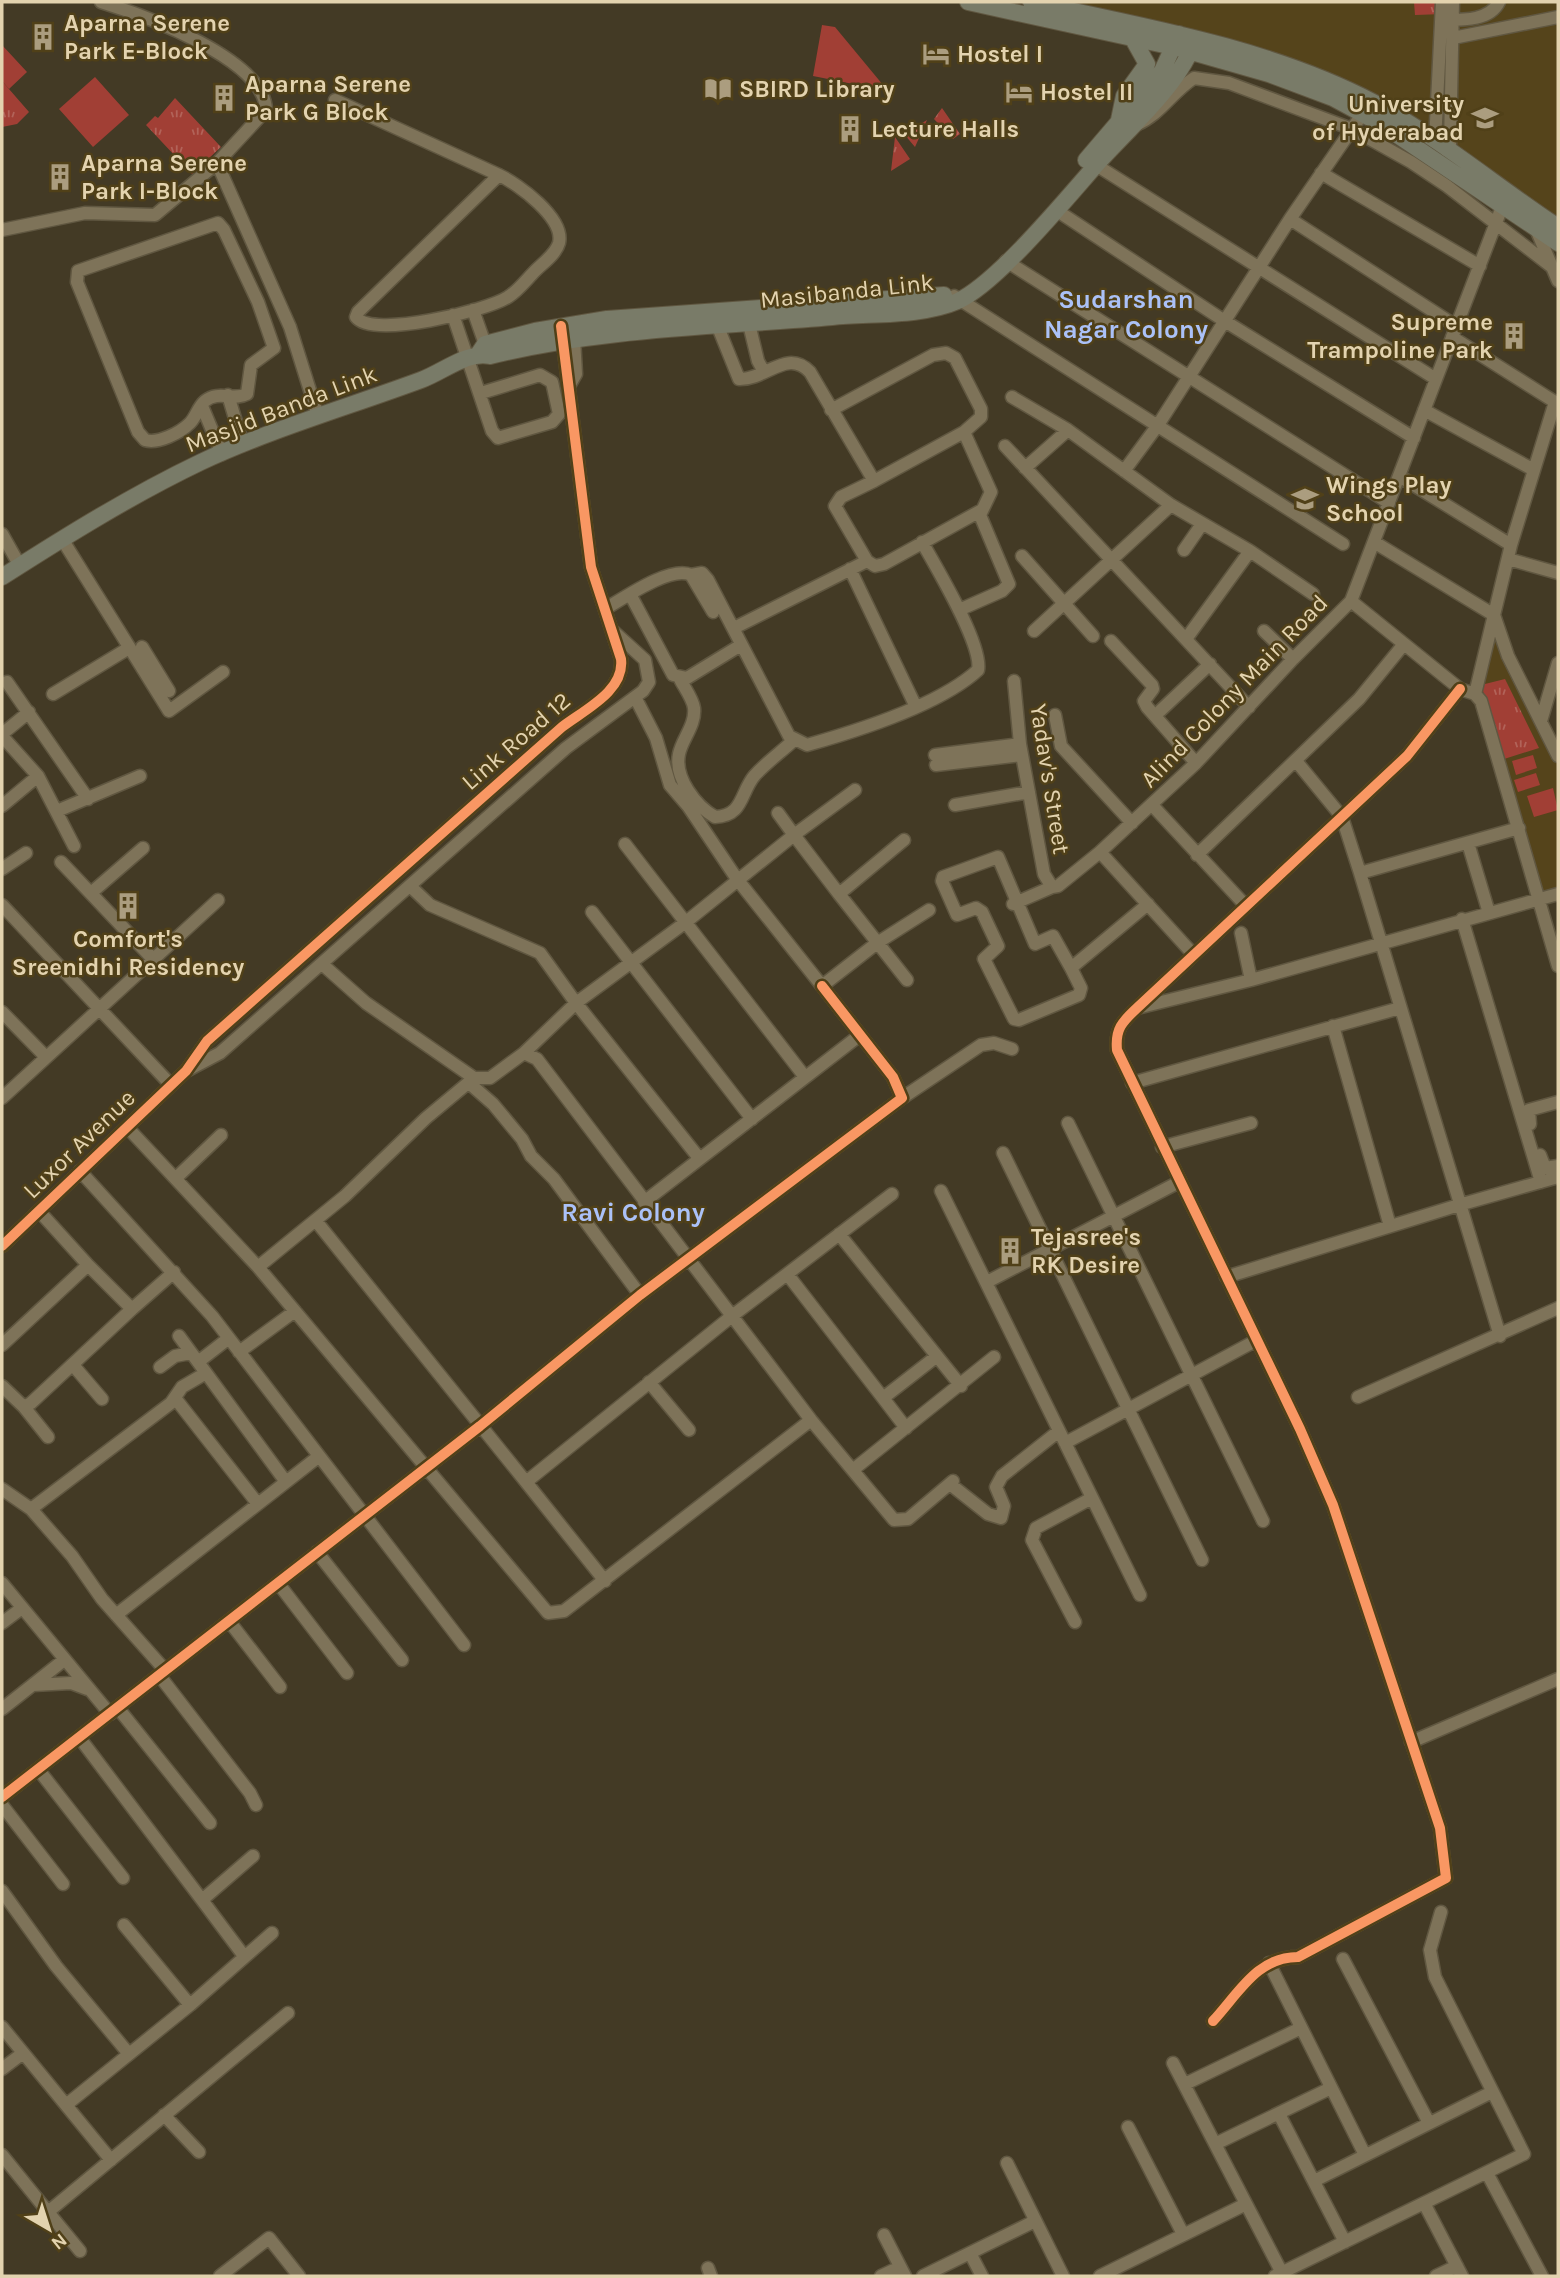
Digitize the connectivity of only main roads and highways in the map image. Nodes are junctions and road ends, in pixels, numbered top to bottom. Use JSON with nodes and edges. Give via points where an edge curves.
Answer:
{"nodes":[{"id":1,"x":968,"y":2,"type":"edge"},
{"id":2,"x":1031,"y":2,"type":"edge"},
{"id":3,"x":1133,"y":39,"type":"junction"},
{"id":4,"x":1185,"y":43,"type":"junction"},
{"id":5,"x":1124,"y":125,"type":"junction"},
{"id":6,"x":1558,"y":227,"type":"edge"},
{"id":7,"x":1558,"y":243,"type":"edge"},
{"id":8,"x":954,"y":297,"type":"junction"},
{"id":9,"x":897,"y":306,"type":"junction"},
{"id":10,"x":566,"y":334,"type":"junction"},
{"id":11,"x":513,"y":350,"type":"joint"},
{"id":12,"x":477,"y":352,"type":"junction"},
{"id":13,"x":2,"y":577,"type":"edge"}],
"edges":[{"from":1,"to":3,"type":"main road"},
{"from":2,"to":4,"type":"main road"},
{"from":3,"to":4,"type":"main road"},
{"from":3,"to":5,"type":"main road","via":[[1147,64],[1124,96]]},
{"from":4,"to":5,"type":"main road"},
{"from":4,"to":6,"type":"main road","via":[[1276,63],[1341,87],[1391,112]]},
{"from":4,"to":7,"type":"main road","via":[[1363,113]]},
{"from":5,"to":8,"type":"main road"},
{"from":5,"to":8,"type":"main road","name":"Masibanda Link","via":[[1096,165],[1006,261]]},
{"from":8,"to":9,"type":"main road","name":"Masibanda Link"},
{"from":9,"to":10,"type":"main road","name":"Masibanda Link","via":[[718,327]]},
{"from":9,"to":10,"type":"main road","via":[[644,315]]},
{"from":10,"to":11,"type":"main road","name":"Masibanda Link"},
{"from":10,"to":12,"type":"main road"},
{"from":11,"to":12,"type":"main road","name":"Masjid Banda Link","via":[[490,356]]},
{"from":12,"to":13,"type":"main road","name":"Masjid Banda Link","via":[[424,379],[184,471]]}]}
